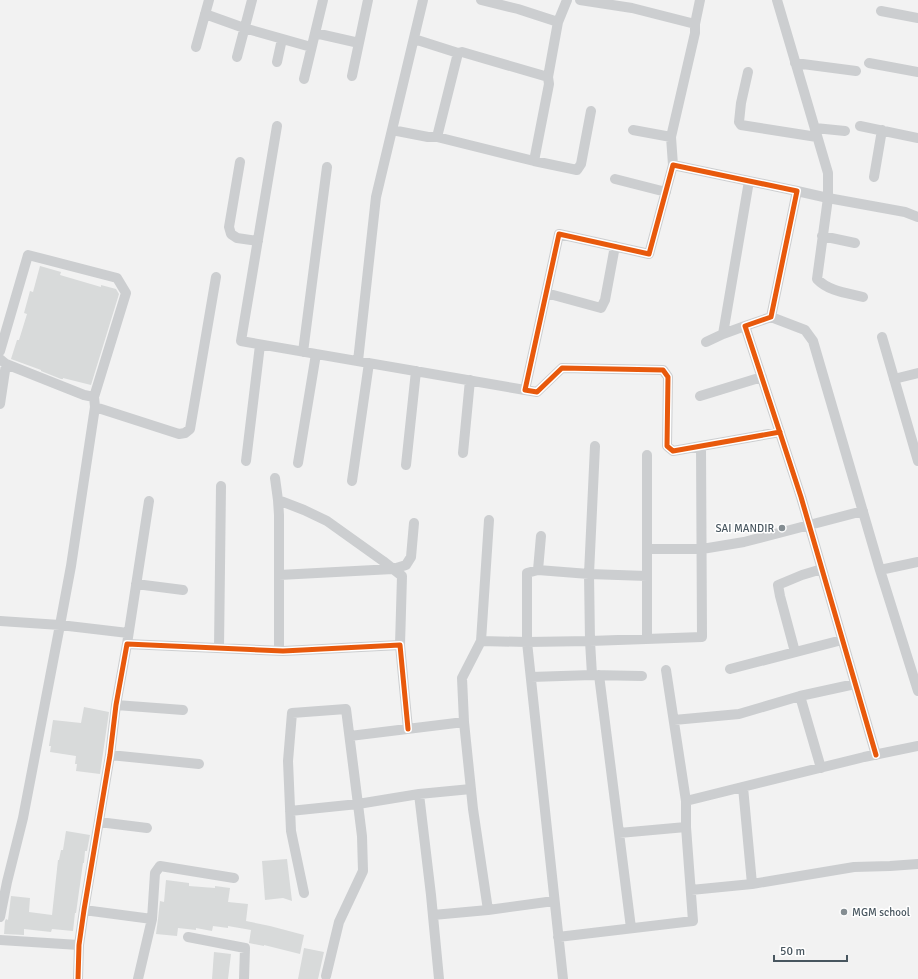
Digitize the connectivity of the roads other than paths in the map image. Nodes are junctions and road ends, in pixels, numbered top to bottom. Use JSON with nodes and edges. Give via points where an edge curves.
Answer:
{"nodes":[{"id":1,"x":209,"y":0,"type":"edge"},
{"id":2,"x":252,"y":0,"type":"edge"},
{"id":3,"x":323,"y":0,"type":"edge"},
{"id":4,"x":368,"y":0,"type":"edge"},
{"id":5,"x":423,"y":0,"type":"edge"},
{"id":6,"x":481,"y":0,"type":"edge"},
{"id":7,"x":567,"y":0,"type":"edge"},
{"id":8,"x":580,"y":0,"type":"edge"},
{"id":9,"x":700,"y":0,"type":"edge"},
{"id":10,"x":777,"y":0,"type":"edge"},
{"id":11,"x":519,"y":4,"type":"edge"},
{"id":12,"x":633,"y":4,"type":"edge"},
{"id":13,"x":881,"y":11,"type":"dead end"},
{"id":14,"x":205,"y":14,"type":"junction"},
{"id":15,"x":918,"y":18,"type":"edge"},
{"id":16,"x":558,"y":22,"type":"junction"},
{"id":17,"x":695,"y":24,"type":"junction"},
{"id":18,"x":244,"y":28,"type":"junction"},
{"id":19,"x":315,"y":33,"type":"junction"},
{"id":20,"x":414,"y":38,"type":"junction"},
{"id":21,"x":282,"y":39,"type":"junction"},
{"id":22,"x":359,"y":43,"type":"junction"},
{"id":23,"x":196,"y":47,"type":"dead end"},
{"id":24,"x":311,"y":47,"type":"junction"},
{"id":25,"x":458,"y":53,"type":"junction"},
{"id":26,"x":237,"y":57,"type":"dead end"},
{"id":27,"x":277,"y":62,"type":"dead end"},
{"id":28,"x":795,"y":63,"type":"junction"},
{"id":29,"x":869,"y":63,"type":"dead end"},
{"id":30,"x":856,"y":71,"type":"dead end"},
{"id":31,"x":748,"y":72,"type":"dead end"},
{"id":32,"x":918,"y":72,"type":"edge"},
{"id":33,"x":352,"y":76,"type":"dead end"},
{"id":34,"x":548,"y":77,"type":"junction"},
{"id":35,"x":304,"y":79,"type":"dead end"},
{"id":36,"x":591,"y":111,"type":"dead end"},
{"id":37,"x":277,"y":126,"type":"dead end"},
{"id":38,"x":860,"y":126,"type":"dead end"},
{"id":39,"x":392,"y":130,"type":"junction"},
{"id":40,"x":633,"y":130,"type":"dead end"},
{"id":41,"x":882,"y":130,"type":"junction"},
{"id":42,"x":816,"y":132,"type":"junction"},
{"id":43,"x":844,"y":132,"type":"dead end"},
{"id":44,"x":437,"y":136,"type":"junction"},
{"id":45,"x":671,"y":137,"type":"junction"},
{"id":46,"x":918,"y":138,"type":"edge"},
{"id":47,"x":534,"y":161,"type":"junction"},
{"id":48,"x":240,"y":162,"type":"dead end"},
{"id":49,"x":673,"y":165,"type":"junction"},
{"id":50,"x":327,"y":167,"type":"dead end"},
{"id":51,"x":874,"y":177,"type":"dead end"},
{"id":52,"x":615,"y":179,"type":"dead end"},
{"id":53,"x":749,"y":181,"type":"junction"},
{"id":54,"x":797,"y":191,"type":"junction"},
{"id":55,"x":666,"y":192,"type":"junction"},
{"id":56,"x":828,"y":198,"type":"junction"},
{"id":57,"x":918,"y":217,"type":"edge"},
{"id":58,"x":822,"y":236,"type":"junction"},
{"id":59,"x":258,"y":242,"type":"junction"},
{"id":60,"x":855,"y":243,"type":"dead end"},
{"id":61,"x":615,"y":246,"type":"junction"},
{"id":62,"x":216,"y":277,"type":"dead end"},
{"id":63,"x":546,"y":293,"type":"junction"},
{"id":64,"x":863,"y":297,"type":"dead end"},
{"id":65,"x":771,"y":317,"type":"junction"},
{"id":66,"x":745,"y":326,"type":"junction"},
{"id":67,"x":723,"y":334,"type":"junction"},
{"id":68,"x":882,"y":337,"type":"dead end"},
{"id":69,"x":706,"y":342,"type":"dead end"},
{"id":70,"x":260,"y":344,"type":"junction"},
{"id":71,"x":0,"y":351,"type":"edge"},
{"id":72,"x":303,"y":352,"type":"junction"},
{"id":73,"x":316,"y":354,"type":"junction"},
{"id":74,"x":3,"y":361,"type":"edge"},
{"id":75,"x":358,"y":361,"type":"junction"},
{"id":76,"x":369,"y":363,"type":"junction"},
{"id":77,"x":416,"y":371,"type":"junction"},
{"id":78,"x":918,"y":373,"type":"edge"},
{"id":79,"x":762,"y":378,"type":"junction"},
{"id":80,"x":894,"y":379,"type":"junction"},
{"id":81,"x":470,"y":380,"type":"junction"},
{"id":82,"x":525,"y":390,"type":"junction"},
{"id":83,"x":700,"y":396,"type":"dead end"},
{"id":84,"x":94,"y":397,"type":"junction"},
{"id":85,"x":0,"y":404,"type":"edge"},
{"id":86,"x":95,"y":407,"type":"junction"},
{"id":87,"x":780,"y":432,"type":"junction"},
{"id":88,"x":914,"y":436,"type":"edge"},
{"id":89,"x":595,"y":446,"type":"dead end"},
{"id":90,"x":701,"y":446,"type":"junction"},
{"id":91,"x":463,"y":453,"type":"dead end"},
{"id":92,"x":647,"y":455,"type":"dead end"},
{"id":93,"x":918,"y":461,"type":"edge"},
{"id":94,"x":246,"y":462,"type":"dead end"},
{"id":95,"x":298,"y":463,"type":"dead end"},
{"id":96,"x":406,"y":465,"type":"dead end"},
{"id":97,"x":275,"y":478,"type":"dead end"},
{"id":98,"x":352,"y":482,"type":"dead end"},
{"id":99,"x":221,"y":486,"type":"dead end"},
{"id":100,"x":278,"y":500,"type":"junction"},
{"id":101,"x":149,"y":501,"type":"dead end"},
{"id":102,"x":862,"y":511,"type":"junction"},
{"id":103,"x":489,"y":520,"type":"dead end"},
{"id":104,"x":414,"y":523,"type":"dead end"},
{"id":105,"x":808,"y":525,"type":"junction"},
{"id":106,"x":541,"y":536,"type":"dead end"},
{"id":107,"x":647,"y":548,"type":"junction"},
{"id":108,"x":702,"y":549,"type":"junction"},
{"id":109,"x":918,"y":562,"type":"edge"},
{"id":110,"x":394,"y":569,"type":"junction"},
{"id":111,"x":822,"y":569,"type":"junction"},
{"id":112,"x":538,"y":570,"type":"junction"},
{"id":113,"x":880,"y":570,"type":"junction"},
{"id":114,"x":589,"y":574,"type":"junction"},
{"id":115,"x":279,"y":575,"type":"junction"},
{"id":116,"x":647,"y":576,"type":"junction"},
{"id":117,"x":136,"y":584,"type":"junction"},
{"id":118,"x":183,"y":590,"type":"dead end"},
{"id":119,"x":0,"y":621,"type":"edge"},
{"id":120,"x":60,"y":625,"type":"junction"},
{"id":121,"x":128,"y":633,"type":"junction"},
{"id":122,"x":647,"y":639,"type":"junction"},
{"id":123,"x":482,"y":640,"type":"junction"},
{"id":124,"x":842,"y":640,"type":"junction"},
{"id":125,"x":590,"y":641,"type":"junction"},
{"id":126,"x":527,"y":642,"type":"junction"},
{"id":127,"x":127,"y":644,"type":"junction"},
{"id":128,"x":400,"y":645,"type":"junction"},
{"id":129,"x":219,"y":648,"type":"junction"},
{"id":130,"x":279,"y":651,"type":"junction"},
{"id":131,"x":795,"y":652,"type":"junction"},
{"id":132,"x":730,"y":669,"type":"dead end"},
{"id":133,"x":666,"y":670,"type":"dead end"},
{"id":134,"x":596,"y":675,"type":"junction"},
{"id":135,"x":531,"y":676,"type":"junction"},
{"id":136,"x":642,"y":676,"type":"dead end"},
{"id":137,"x":855,"y":684,"type":"junction"},
{"id":138,"x":918,"y":691,"type":"edge"},
{"id":139,"x":800,"y":696,"type":"junction"},
{"id":140,"x":116,"y":705,"type":"junction"},
{"id":141,"x":183,"y":710,"type":"dead end"},
{"id":142,"x":674,"y":720,"type":"junction"},
{"id":143,"x":464,"y":722,"type":"junction"},
{"id":144,"x":408,"y":729,"type":"junction"},
{"id":145,"x":350,"y":736,"type":"junction"},
{"id":146,"x":918,"y":746,"type":"edge"},
{"id":147,"x":876,"y":754,"type":"junction"},
{"id":148,"x":110,"y":755,"type":"junction"},
{"id":149,"x":199,"y":764,"type":"dead end"},
{"id":150,"x":821,"y":768,"type":"junction"},
{"id":151,"x":743,"y":787,"type":"junction"},
{"id":152,"x":471,"y":789,"type":"junction"},
{"id":153,"x":419,"y":794,"type":"junction"},
{"id":154,"x":686,"y":801,"type":"junction"},
{"id":155,"x":358,"y":804,"type":"junction"},
{"id":156,"x":290,"y":812,"type":"junction"},
{"id":157,"x":99,"y":822,"type":"junction"},
{"id":158,"x":686,"y":827,"type":"junction"},
{"id":159,"x":147,"y":828,"type":"dead end"},
{"id":160,"x":619,"y":834,"type":"junction"},
{"id":161,"x":918,"y":864,"type":"edge"},
{"id":162,"x":234,"y":878,"type":"dead end"},
{"id":163,"x":752,"y":884,"type":"junction"},
{"id":164,"x":691,"y":890,"type":"junction"},
{"id":165,"x":304,"y":893,"type":"dead end"},
{"id":166,"x":554,"y":901,"type":"junction"},
{"id":167,"x":84,"y":910,"type":"junction"},
{"id":168,"x":488,"y":910,"type":"junction"},
{"id":169,"x":433,"y":915,"type":"junction"},
{"id":170,"x":0,"y":918,"type":"edge"},
{"id":171,"x":152,"y":919,"type":"junction"},
{"id":172,"x":631,"y":928,"type":"junction"},
{"id":173,"x":188,"y":937,"type":"dead end"},
{"id":174,"x":558,"y":937,"type":"junction"},
{"id":175,"x":0,"y":940,"type":"edge"},
{"id":176,"x":79,"y":945,"type":"junction"},
{"id":177,"x":326,"y":976,"type":"dead end"},
{"id":178,"x":78,"y":979,"type":"edge"},
{"id":179,"x":141,"y":979,"type":"edge"},
{"id":180,"x":244,"y":979,"type":"edge"},
{"id":181,"x":439,"y":979,"type":"edge"},
{"id":182,"x":562,"y":979,"type":"edge"}],
"edges":[{"from":1,"to":14,"type":"street"},
{"from":2,"to":18,"type":"street"},
{"from":3,"to":19,"type":"street"},
{"from":4,"to":22,"type":"street"},
{"from":5,"to":20,"type":"street"},
{"from":6,"to":11,"type":"street"},
{"from":7,"to":16,"type":"street"},
{"from":8,"to":12,"type":"street"},
{"from":9,"to":17,"type":"street"},
{"from":10,"to":28,"type":"street"},
{"from":11,"to":16,"type":"street"},
{"from":12,"to":17,"type":"street"},
{"from":13,"to":15,"type":"street"},
{"from":14,"to":18,"type":"street"},
{"from":14,"to":23,"type":"street"},
{"from":16,"to":34,"type":"street"},
{"from":17,"to":45,"type":"street","via":[[696,33]]},
{"from":18,"to":21,"type":"street"},
{"from":18,"to":26,"type":"street"},
{"from":19,"to":22,"type":"street"},
{"from":19,"to":24,"type":"street"},
{"from":20,"to":25,"type":"street"},
{"from":20,"to":39,"type":"street"},
{"from":21,"to":24,"type":"street"},
{"from":21,"to":27,"type":"street"},
{"from":22,"to":33,"type":"street"},
{"from":24,"to":35,"type":"street"},
{"from":25,"to":34,"type":"street"},
{"from":25,"to":44,"type":"street"},
{"from":28,"to":30,"type":"street"},
{"from":28,"to":42,"type":"street"},
{"from":29,"to":32,"type":"street"},
{"from":31,"to":42,"type":"street","via":[[741,103],[741,125]]},
{"from":34,"to":47,"type":"street","via":[[549,84]]},
{"from":36,"to":47,"type":"street","via":[[581,164],[577,170]]},
{"from":37,"to":59,"type":"street"},
{"from":38,"to":41,"type":"street"},
{"from":39,"to":44,"type":"street","via":[[428,137]]},
{"from":39,"to":75,"type":"street","via":[[376,197]]},
{"from":40,"to":45,"type":"street"},
{"from":41,"to":46,"type":"street"},
{"from":41,"to":51,"type":"street"},
{"from":42,"to":43,"type":"street"},
{"from":42,"to":56,"type":"street","via":[[828,173]]},
{"from":44,"to":47,"type":"street"},
{"from":45,"to":49,"type":"street"},
{"from":48,"to":59,"type":"street","via":[[229,227],[231,234],[237,238]]},
{"from":49,"to":53,"type":"street"},
{"from":49,"to":55,"type":"street"},
{"from":50,"to":72,"type":"street"},
{"from":52,"to":55,"type":"street"},
{"from":53,"to":54,"type":"street"},
{"from":53,"to":67,"type":"street"},
{"from":54,"to":56,"type":"street"},
{"from":54,"to":65,"type":"street"},
{"from":55,"to":61,"type":"street","via":[[649,254]]},
{"from":56,"to":57,"type":"street","via":[[905,212]]},
{"from":56,"to":58,"type":"street"},
{"from":58,"to":60,"type":"street"},
{"from":58,"to":64,"type":"street","via":[[817,279],[822,285],[839,292]]},
{"from":59,"to":70,"type":"street","via":[[241,341]]},
{"from":61,"to":63,"type":"street","via":[[559,234]]},
{"from":61,"to":63,"type":"street","via":[[605,300],[601,308]]},
{"from":62,"to":86,"type":"street","via":[[190,429],[179,434]]},
{"from":63,"to":82,"type":"street"},
{"from":65,"to":66,"type":"street"},
{"from":65,"to":102,"type":"street","via":[[805,330],[813,341]]},
{"from":66,"to":67,"type":"street"},
{"from":66,"to":79,"type":"street"},
{"from":67,"to":69,"type":"street"},
{"from":68,"to":80,"type":"street"},
{"from":70,"to":72,"type":"street"},
{"from":70,"to":94,"type":"street"},
{"from":71,"to":84,"type":"street","via":[[28,256],[117,278],[126,293]]},
{"from":72,"to":73,"type":"street"},
{"from":73,"to":75,"type":"street"},
{"from":73,"to":95,"type":"street"},
{"from":74,"to":84,"type":"street"},
{"from":74,"to":85,"type":"street"},
{"from":75,"to":76,"type":"street"},
{"from":76,"to":77,"type":"street"},
{"from":76,"to":98,"type":"street"},
{"from":77,"to":81,"type":"street"},
{"from":77,"to":96,"type":"street"},
{"from":78,"to":80,"type":"street"},
{"from":79,"to":83,"type":"street"},
{"from":79,"to":87,"type":"street"},
{"from":80,"to":88,"type":"street"},
{"from":81,"to":82,"type":"street"},
{"from":81,"to":91,"type":"street"},
{"from":82,"to":90,"type":"street","via":[[537,392],[562,368],[663,370],[668,377],[667,446],[673,450]]},
{"from":84,"to":86,"type":"street"},
{"from":86,"to":120,"type":"street"},
{"from":87,"to":90,"type":"street"},
{"from":87,"to":105,"type":"street"},
{"from":88,"to":93,"type":"street"},
{"from":89,"to":114,"type":"street"},
{"from":90,"to":108,"type":"street"},
{"from":92,"to":107,"type":"street"},
{"from":97,"to":100,"type":"street"},
{"from":99,"to":129,"type":"street"},
{"from":100,"to":110,"type":"street","via":[[327,521]]},
{"from":100,"to":115,"type":"street"},
{"from":101,"to":117,"type":"street"},
{"from":102,"to":105,"type":"street"},
{"from":102,"to":113,"type":"street"},
{"from":103,"to":123,"type":"street"},
{"from":104,"to":110,"type":"street","via":[[411,557],[406,566]]},
{"from":105,"to":108,"type":"street","via":[[744,542]]},
{"from":105,"to":111,"type":"street"},
{"from":106,"to":112,"type":"street"},
{"from":107,"to":108,"type":"street"},
{"from":107,"to":116,"type":"street"},
{"from":108,"to":122,"type":"street","via":[[702,638]]},
{"from":109,"to":113,"type":"street"},
{"from":110,"to":115,"type":"street"},
{"from":110,"to":128,"type":"street","via":[[402,576]]},
{"from":111,"to":124,"type":"street"},
{"from":111,"to":131,"type":"street","via":[[778,585]]},
{"from":112,"to":114,"type":"street"},
{"from":112,"to":126,"type":"street","via":[[527,573]]},
{"from":113,"to":138,"type":"street"},
{"from":114,"to":116,"type":"street"},
{"from":114,"to":125,"type":"street"},
{"from":115,"to":130,"type":"street"},
{"from":116,"to":122,"type":"street"},
{"from":117,"to":118,"type":"street"},
{"from":117,"to":121,"type":"street"},
{"from":119,"to":120,"type":"street"},
{"from":120,"to":121,"type":"street"},
{"from":120,"to":170,"type":"street","via":[[23,818]]},
{"from":121,"to":127,"type":"street"},
{"from":122,"to":125,"type":"street"},
{"from":123,"to":126,"type":"street"},
{"from":123,"to":143,"type":"street","via":[[462,678]]},
{"from":124,"to":131,"type":"street"},
{"from":124,"to":137,"type":"street"},
{"from":125,"to":126,"type":"street"},
{"from":125,"to":134,"type":"street"},
{"from":126,"to":135,"type":"street"},
{"from":127,"to":129,"type":"street"},
{"from":127,"to":140,"type":"street"},
{"from":128,"to":130,"type":"street"},
{"from":128,"to":144,"type":"street"},
{"from":129,"to":130,"type":"street"},
{"from":131,"to":132,"type":"street"},
{"from":133,"to":142,"type":"street"},
{"from":134,"to":135,"type":"street"},
{"from":134,"to":136,"type":"street"},
{"from":134,"to":160,"type":"street"},
{"from":135,"to":166,"type":"street"},
{"from":137,"to":139,"type":"street"},
{"from":137,"to":147,"type":"street"},
{"from":139,"to":142,"type":"street","via":[[739,714]]},
{"from":139,"to":150,"type":"street"},
{"from":140,"to":141,"type":"street"},
{"from":140,"to":148,"type":"street"},
{"from":142,"to":154,"type":"street"},
{"from":143,"to":144,"type":"street"},
{"from":143,"to":152,"type":"street"},
{"from":144,"to":145,"type":"street"},
{"from":145,"to":155,"type":"street"},
{"from":145,"to":156,"type":"street","via":[[346,709],[292,713],[288,761]]},
{"from":146,"to":147,"type":"street"},
{"from":147,"to":150,"type":"street"},
{"from":148,"to":149,"type":"street"},
{"from":148,"to":157,"type":"street"},
{"from":150,"to":151,"type":"street"},
{"from":151,"to":154,"type":"street"},
{"from":151,"to":163,"type":"street"},
{"from":152,"to":153,"type":"street"},
{"from":152,"to":168,"type":"street"},
{"from":153,"to":155,"type":"street"},
{"from":153,"to":169,"type":"street"},
{"from":154,"to":158,"type":"street"},
{"from":155,"to":156,"type":"street"},
{"from":155,"to":177,"type":"street","via":[[363,871],[339,922]]},
{"from":156,"to":165,"type":"street","via":[[291,831]]},
{"from":157,"to":159,"type":"street"},
{"from":157,"to":167,"type":"street"},
{"from":158,"to":160,"type":"street"},
{"from":158,"to":164,"type":"street"},
{"from":160,"to":172,"type":"street"},
{"from":161,"to":163,"type":"street","via":[[854,866]]},
{"from":162,"to":171,"type":"street","via":[[160,866],[155,873]]},
{"from":163,"to":164,"type":"street"},
{"from":164,"to":172,"type":"street","via":[[693,921]]},
{"from":166,"to":168,"type":"street"},
{"from":166,"to":174,"type":"street"},
{"from":167,"to":171,"type":"street"},
{"from":167,"to":176,"type":"street"},
{"from":168,"to":169,"type":"street"},
{"from":169,"to":181,"type":"street"},
{"from":171,"to":179,"type":"street"},
{"from":172,"to":174,"type":"street"},
{"from":173,"to":180,"type":"street","via":[[245,948]]},
{"from":174,"to":182,"type":"street"},
{"from":175,"to":176,"type":"street"},
{"from":176,"to":178,"type":"street"}]}
